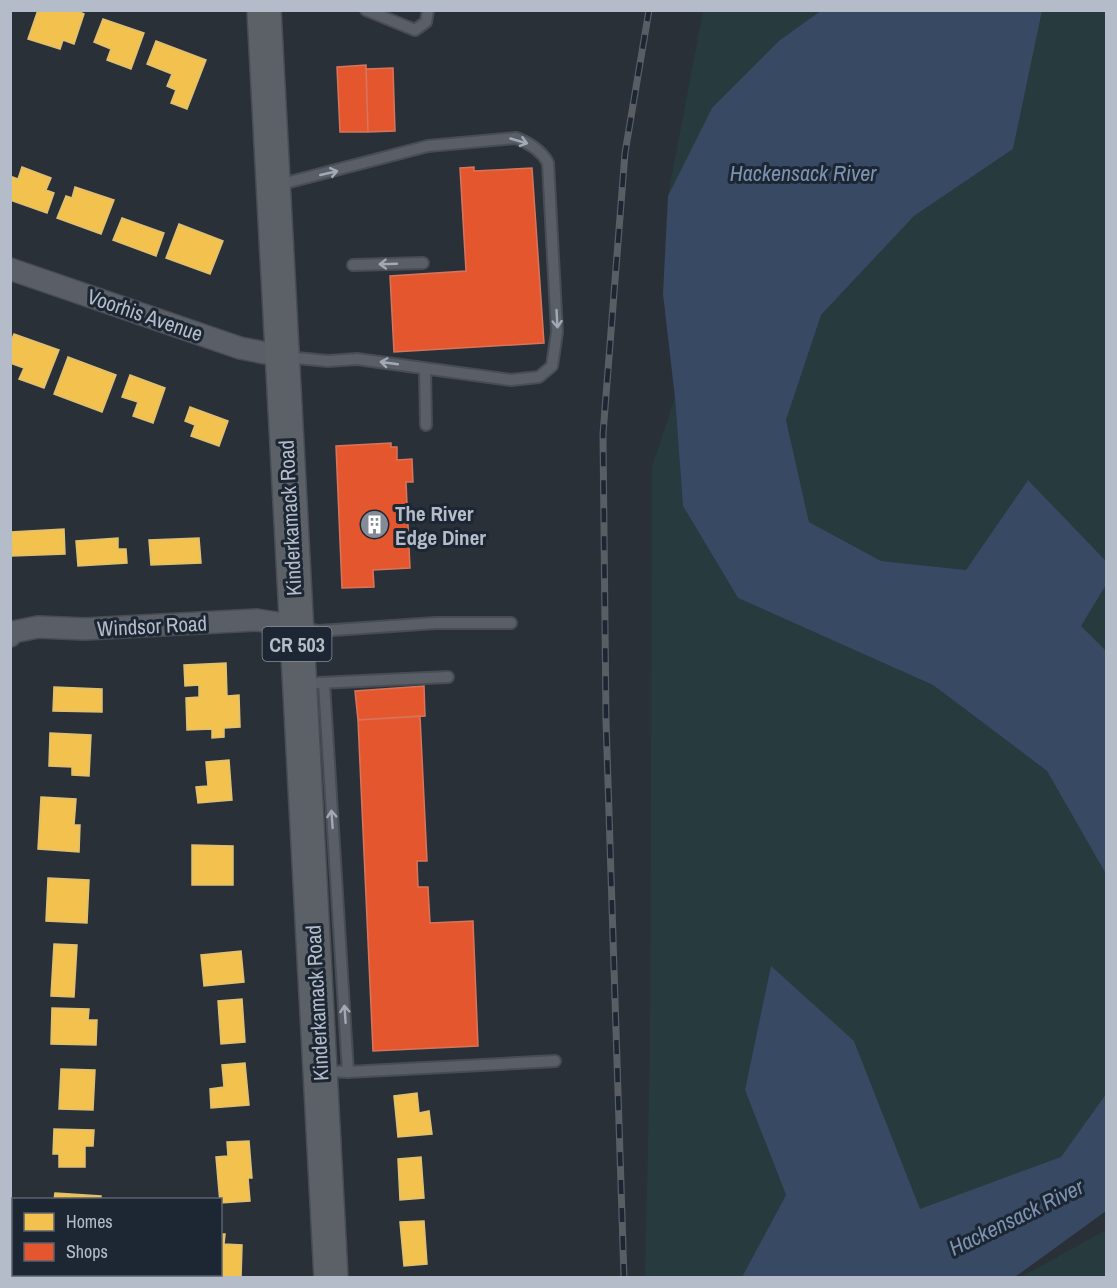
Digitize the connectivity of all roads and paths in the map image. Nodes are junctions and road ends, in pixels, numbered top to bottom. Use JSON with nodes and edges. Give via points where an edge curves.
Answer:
{"nodes":[{"id":1,"x":264,"y":10,"type":"edge"},
{"id":2,"x":366,"y":10,"type":"edge"},
{"id":3,"x":428,"y":10,"type":"edge"},
{"id":4,"x":272,"y":186,"type":"junction"},
{"id":5,"x":423,"y":263,"type":"dead end"},
{"id":6,"x":353,"y":266,"type":"dead end"},
{"id":7,"x":10,"y":269,"type":"edge"},
{"id":8,"x":281,"y":356,"type":"junction"},
{"id":9,"x":425,"y":369,"type":"junction"},
{"id":10,"x":426,"y":425,"type":"dead end"},
{"id":11,"x":511,"y":623,"type":"dead end"},
{"id":12,"x":296,"y":626,"type":"junction"},
{"id":13,"x":10,"y":636,"type":"edge"},
{"id":14,"x":448,"y":676,"type":"dead end"},
{"id":15,"x":311,"y":683,"type":"junction"},
{"id":16,"x":555,"y":1061,"type":"dead end"},
{"id":17,"x":334,"y":1071,"type":"junction"},
{"id":18,"x":332,"y":1278,"type":"edge"}],
"edges":[{"from":1,"to":4,"type":"main road","name":"Kinderkamack Road","number":"CR 503"},
{"from":2,"to":3,"type":"lane","via":[[415,30],[423,27]]},
{"from":4,"to":8,"type":"main road","name":"Kinderkamack Road","number":"CR 503"},
{"from":4,"to":9,"type":"lane","one_way":true,"via":[[445,143],[516,138],[544,156],[549,170],[557,332],[552,366],[539,377],[511,380]]},
{"from":5,"to":6,"type":"lane","one_way":true},
{"from":7,"to":8,"type":"street","name":"Voorhis Avenue","via":[[240,348]]},
{"from":9,"to":8,"type":"lane","one_way":true,"via":[[357,359],[328,361]]},
{"from":8,"to":12,"type":"main road","name":"Kinderkamack Road","number":"CR 503"},
{"from":9,"to":10,"type":"lane"},
{"from":11,"to":12,"type":"lane","via":[[436,623],[319,631]]},
{"from":12,"to":13,"type":"street","name":"Windsor Road","via":[[257,620],[85,629],[38,627]]},
{"from":12,"to":15,"type":"main road","name":"Kinderkamack Road","number":"CR 503"},
{"from":14,"to":15,"type":"lane"},
{"from":15,"to":17,"type":"main road","name":"Kinderkamack Road","number":"CR 503"},
{"from":16,"to":17,"type":"lane"},
{"from":17,"to":18,"type":"main road","name":"Kinderkamack Road","number":"CR 503"}]}
